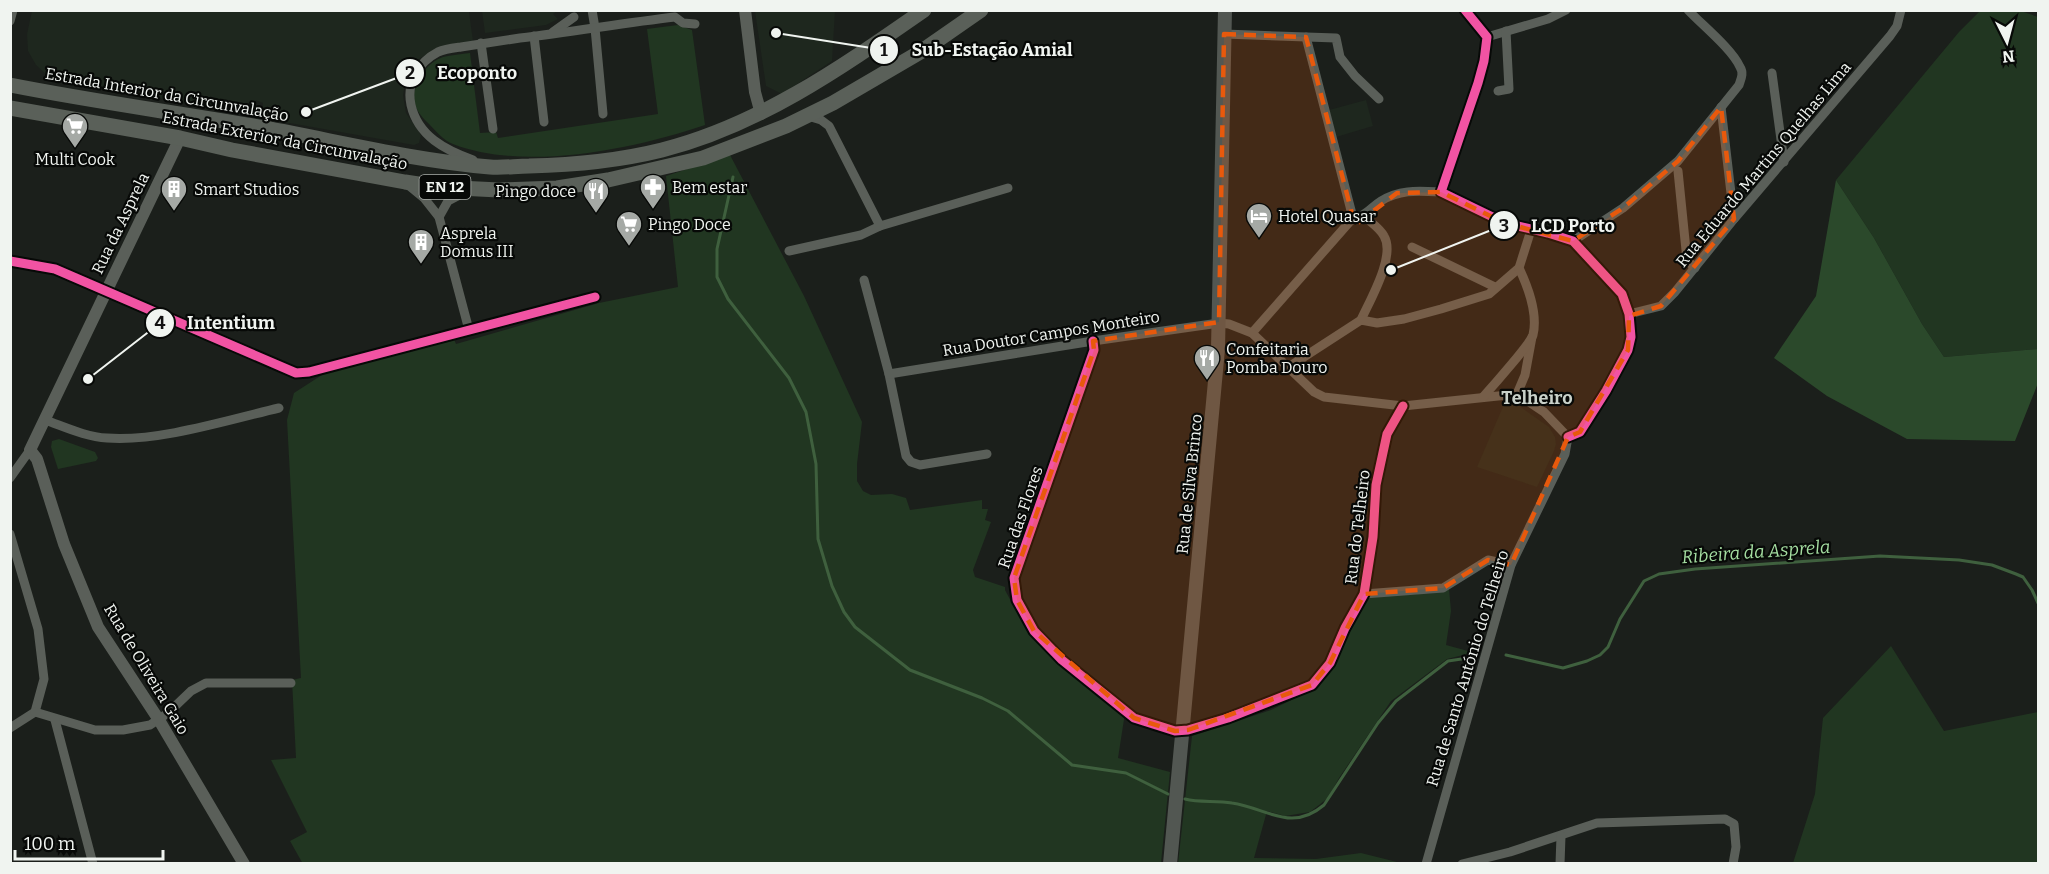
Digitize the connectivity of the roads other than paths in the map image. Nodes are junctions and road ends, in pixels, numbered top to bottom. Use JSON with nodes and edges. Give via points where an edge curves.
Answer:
{"nodes":[{"id":1,"x":13,"y":10,"type":"edge"},
{"id":2,"x":592,"y":10,"type":"edge"},
{"id":3,"x":745,"y":10,"type":"edge"},
{"id":4,"x":924,"y":10,"type":"edge"},
{"id":5,"x":981,"y":10,"type":"edge"},
{"id":6,"x":1225,"y":10,"type":"edge"},
{"id":7,"x":1465,"y":10,"type":"edge"},
{"id":8,"x":1566,"y":10,"type":"edge"},
{"id":9,"x":1688,"y":10,"type":"edge"},
{"id":10,"x":1901,"y":10,"type":"edge"},
{"id":11,"x":576,"y":14,"type":"edge"},
{"id":12,"x":10,"y":21,"type":"edge"},
{"id":13,"x":695,"y":24,"type":"dead end"},
{"id":14,"x":595,"y":28,"type":"junction"},
{"id":15,"x":573,"y":31,"type":"junction"},
{"id":16,"x":1506,"y":31,"type":"junction"},
{"id":17,"x":552,"y":34,"type":"junction"},
{"id":18,"x":1224,"y":34,"type":"junction"},
{"id":19,"x":534,"y":36,"type":"junction"},
{"id":20,"x":1306,"y":37,"type":"junction"},
{"id":21,"x":1487,"y":37,"type":"junction"},
{"id":22,"x":481,"y":43,"type":"junction"},
{"id":23,"x":1773,"y":73,"type":"dead end"},
{"id":24,"x":10,"y":85,"type":"edge"},
{"id":25,"x":1498,"y":91,"type":"dead end"},
{"id":26,"x":1379,"y":99,"type":"dead end"},
{"id":27,"x":833,"y":102,"type":"junction"},
{"id":28,"x":1721,"y":107,"type":"junction"},
{"id":29,"x":10,"y":108,"type":"edge"},
{"id":30,"x":166,"y":111,"type":"junction"},
{"id":31,"x":603,"y":114,"type":"dead end"},
{"id":32,"x":761,"y":114,"type":"junction"},
{"id":33,"x":808,"y":116,"type":"junction"},
{"id":34,"x":199,"y":117,"type":"junction"},
{"id":35,"x":544,"y":122,"type":"dead end"},
{"id":36,"x":786,"y":126,"type":"junction"},
{"id":37,"x":829,"y":126,"type":"junction"},
{"id":38,"x":493,"y":129,"type":"dead end"},
{"id":39,"x":184,"y":139,"type":"junction"},
{"id":40,"x":703,"y":158,"type":"junction"},
{"id":41,"x":1784,"y":162,"type":"junction"},
{"id":42,"x":492,"y":167,"type":"junction"},
{"id":43,"x":1678,"y":171,"type":"dead end"},
{"id":44,"x":405,"y":182,"type":"junction"},
{"id":45,"x":1008,"y":188,"type":"dead end"},
{"id":46,"x":474,"y":189,"type":"junction"},
{"id":47,"x":1441,"y":192,"type":"junction"},
{"id":48,"x":1364,"y":216,"type":"junction"},
{"id":49,"x":439,"y":217,"type":"junction"},
{"id":50,"x":1353,"y":218,"type":"junction"},
{"id":51,"x":1734,"y":219,"type":"junction"},
{"id":52,"x":880,"y":226,"type":"junction"},
{"id":53,"x":1530,"y":230,"type":"junction"},
{"id":54,"x":1573,"y":241,"type":"junction"},
{"id":55,"x":1412,"y":247,"type":"dead end"},
{"id":56,"x":789,"y":250,"type":"dead end"},
{"id":57,"x":10,"y":261,"type":"edge"},
{"id":58,"x":1519,"y":268,"type":"junction"},
{"id":59,"x":1695,"y":268,"type":"junction"},
{"id":60,"x":864,"y":280,"type":"dead end"},
{"id":61,"x":1496,"y":287,"type":"junction"},
{"id":62,"x":105,"y":291,"type":"junction"},
{"id":63,"x":595,"y":297,"type":"dead end"},
{"id":64,"x":1629,"y":314,"type":"junction"},
{"id":65,"x":1361,"y":320,"type":"junction"},
{"id":66,"x":1219,"y":323,"type":"junction"},
{"id":67,"x":470,"y":330,"type":"junction"},
{"id":68,"x":1252,"y":333,"type":"junction"},
{"id":69,"x":1532,"y":337,"type":"junction"},
{"id":70,"x":1093,"y":340,"type":"junction"},
{"id":71,"x":1287,"y":368,"type":"junction"},
{"id":72,"x":889,"y":374,"type":"junction"},
{"id":73,"x":1517,"y":394,"type":"junction"},
{"id":74,"x":1483,"y":397,"type":"junction"},
{"id":75,"x":1403,"y":406,"type":"junction"},
{"id":76,"x":279,"y":408,"type":"dead end"},
{"id":77,"x":45,"y":420,"type":"junction"},
{"id":78,"x":1568,"y":437,"type":"junction"},
{"id":79,"x":30,"y":450,"type":"junction"},
{"id":80,"x":987,"y":454,"type":"dead end"},
{"id":81,"x":10,"y":478,"type":"edge"},
{"id":82,"x":10,"y":534,"type":"edge"},
{"id":83,"x":1511,"y":565,"type":"junction"},
{"id":84,"x":1364,"y":594,"type":"junction"},
{"id":85,"x":291,"y":683,"type":"dead end"},
{"id":86,"x":35,"y":712,"type":"junction"},
{"id":87,"x":55,"y":720,"type":"junction"},
{"id":88,"x":159,"y":720,"type":"junction"},
{"id":89,"x":10,"y":728,"type":"edge"},
{"id":90,"x":1181,"y":736,"type":"junction"},
{"id":91,"x":1561,"y":836,"type":"junction"},
{"id":92,"x":93,"y":864,"type":"edge"},
{"id":93,"x":244,"y":864,"type":"edge"},
{"id":94,"x":1170,"y":864,"type":"edge"},
{"id":95,"x":1426,"y":864,"type":"edge"},
{"id":96,"x":1462,"y":864,"type":"edge"},
{"id":97,"x":1560,"y":864,"type":"edge"},
{"id":98,"x":1733,"y":864,"type":"edge"}],
"edges":[{"from":1,"to":12,"type":"street"},
{"from":2,"to":14,"type":"street"},
{"from":3,"to":32,"type":"street"},
{"from":4,"to":32,"type":"main road","name":"Estrada Interior da Circunvalação","number":"EN 12","via":[[831,74]]},
{"from":5,"to":27,"type":"main road","name":"Estrada Exterior da Circunvalação","number":"EN 12","via":[[922,51]]},
{"from":6,"to":18,"type":"main road","name":"Rua de Silva Brinco"},
{"from":7,"to":21,"type":"street"},
{"from":8,"to":16,"type":"street"},
{"from":9,"to":28,"type":"street","via":[[1741,67],[1739,85]]},
{"from":10,"to":41,"type":"street","name":"Rua Eduardo Martins Quelhas Lima","via":[[1890,36]]},
{"from":11,"to":15,"type":"street","via":[[571,25]]},
{"from":11,"to":17,"type":"street"},
{"from":13,"to":14,"type":"street","via":[[675,17]]},
{"from":14,"to":15,"type":"street"},
{"from":14,"to":31,"type":"street"},
{"from":15,"to":17,"type":"street"},
{"from":16,"to":21,"type":"street"},
{"from":16,"to":25,"type":"street","via":[[1509,89]]},
{"from":17,"to":19,"type":"street"},
{"from":18,"to":20,"type":"street"},
{"from":18,"to":66,"type":"main road","name":"Rua de Silva Brinco"},
{"from":19,"to":22,"type":"street"},
{"from":19,"to":35,"type":"street"},
{"from":20,"to":26,"type":"street","via":[[1336,38],[1340,57]]},
{"from":20,"to":50,"type":"street"},
{"from":21,"to":47,"type":"street","via":[[1478,83]]},
{"from":22,"to":38,"type":"street"},
{"from":22,"to":42,"type":"street","via":[[441,51],[429,58],[416,70],[410,99],[420,126],[432,140]]},
{"from":23,"to":41,"type":"street"},
{"from":24,"to":30,"type":"main road","name":"Estrada Interior da Circunvalação","number":"EN 12"},
{"from":27,"to":33,"type":"main road","name":"Estrada Exterior da Circunvalação","number":"EN 12"},
{"from":27,"to":37,"type":"street"},
{"from":28,"to":51,"type":"street"},
{"from":28,"to":54,"type":"street","via":[[1678,161],[1623,208]]},
{"from":29,"to":39,"type":"main road","name":"Estrada Exterior da Circunvalação","number":"EN 12"},
{"from":30,"to":34,"type":"main road","name":"Estrada Interior da Circunvalação","number":"EN 12"},
{"from":30,"to":39,"type":"main road","via":[[178,118]]},
{"from":32,"to":36,"type":"main road"},
{"from":32,"to":40,"type":"main road","number":"EN 12","via":[[753,130],[707,148]]},
{"from":32,"to":42,"type":"main road","name":"Estrada Interior da Circunvalação","number":"EN 12","via":[[664,150],[615,160]]},
{"from":33,"to":36,"type":"main road","name":"Estrada Exterior da Circunvalação","number":"EN 12"},
{"from":33,"to":37,"type":"street"},
{"from":34,"to":39,"type":"main road","via":[[186,129]]},
{"from":34,"to":42,"type":"main road","name":"Estrada Interior da Circunvalação","number":"EN 12"},
{"from":36,"to":40,"type":"main road","name":"Estrada Exterior da Circunvalação","number":"EN 12"},
{"from":37,"to":52,"type":"street"},
{"from":39,"to":44,"type":"main road","name":"Estrada Exterior da Circunvalação","number":"EN 12"},
{"from":39,"to":62,"type":"street","name":"Rua da Asprela"},
{"from":40,"to":46,"type":"main road","name":"Estrada Exterior da Circunvalação","number":"EN 12","via":[[557,188]]},
{"from":41,"to":51,"type":"street","name":"Rua Eduardo Martins Quelhas Lima"},
{"from":43,"to":59,"type":"street","via":[[1687,260]]},
{"from":44,"to":46,"type":"main road","name":"Estrada Exterior da Circunvalação","number":"EN 12"},
{"from":44,"to":49,"type":"street"},
{"from":45,"to":52,"type":"street"},
{"from":46,"to":49,"type":"street","via":[[448,201]]},
{"from":47,"to":48,"type":"street","via":[[1397,193]]},
{"from":47,"to":53,"type":"street","via":[[1505,223]]},
{"from":48,"to":50,"type":"street"},
{"from":48,"to":65,"type":"street","via":[[1384,234],[1389,251]]},
{"from":49,"to":67,"type":"street"},
{"from":50,"to":68,"type":"street"},
{"from":51,"to":59,"type":"street","name":"Rua Eduardo Martins Quelhas Lima"},
{"from":52,"to":56,"type":"street"},
{"from":53,"to":54,"type":"street"},
{"from":53,"to":58,"type":"street"},
{"from":54,"to":64,"type":"street","via":[[1622,294]]},
{"from":55,"to":61,"type":"street"},
{"from":57,"to":62,"type":"street","via":[[56,269]]},
{"from":58,"to":61,"type":"street"},
{"from":58,"to":69,"type":"street","via":[[1533,312]]},
{"from":59,"to":64,"type":"street","name":"Rua Eduardo Martins Quelhas Lima","via":[[1661,306]]},
{"from":60,"to":72,"type":"street"},
{"from":61,"to":65,"type":"street","via":[[1489,294],[1413,316],[1377,323]]},
{"from":62,"to":67,"type":"street","via":[[296,373]]},
{"from":62,"to":77,"type":"street","name":"Rua da Asprela"},
{"from":63,"to":67,"type":"street"},
{"from":64,"to":78,"type":"street","via":[[1628,350],[1580,432]]},
{"from":65,"to":71,"type":"street"},
{"from":66,"to":68,"type":"street"},
{"from":66,"to":70,"type":"street","name":"Rua Doutor Campos Monteiro"},
{"from":66,"to":90,"type":"main road","name":"Rua de Silva Brinco"},
{"from":68,"to":71,"type":"street"},
{"from":69,"to":73,"type":"street"},
{"from":69,"to":74,"type":"street"},
{"from":70,"to":72,"type":"street","name":"Rua Doutor Campos Monteiro"},
{"from":70,"to":90,"type":"street","name":"Rua das Flores","via":[[1094,350],[1014,578],[1017,600],[1048,647],[1110,700],[1134,718]]},
{"from":71,"to":75,"type":"street","via":[[1323,396]]},
{"from":72,"to":80,"type":"street","via":[[906,456],[911,462],[920,465]]},
{"from":73,"to":74,"type":"street"},
{"from":73,"to":78,"type":"street","via":[[1544,412]]},
{"from":74,"to":75,"type":"street"},
{"from":75,"to":84,"type":"street","name":"Rua do Telheiro","via":[[1387,434],[1376,485]]},
{"from":76,"to":77,"type":"street","via":[[171,433],[124,439],[80,433]]},
{"from":77,"to":79,"type":"street","name":"Rua da Asprela"},
{"from":78,"to":83,"type":"street","name":"Rua de Santo António do Telheiro","via":[[1565,454]]},
{"from":79,"to":81,"type":"street"},
{"from":79,"to":88,"type":"street","name":"Rua de Oliveira Gaio","via":[[37,459],[64,544],[98,627]]},
{"from":82,"to":86,"type":"street","via":[[38,629],[44,679]]},
{"from":83,"to":84,"type":"street","via":[[1488,560],[1443,588]]},
{"from":83,"to":95,"type":"street","name":"Rua de Santo António do Telheiro"},
{"from":84,"to":90,"type":"street","name":"Rua do Telheiro","via":[[1330,663],[1312,685]]},
{"from":85,"to":88,"type":"street","via":[[206,683]]},
{"from":86,"to":87,"type":"street"},
{"from":86,"to":89,"type":"street"},
{"from":87,"to":88,"type":"street","via":[[94,730],[150,725]]},
{"from":87,"to":92,"type":"street"},
{"from":88,"to":93,"type":"street","name":"Rua de Oliveira Gaio"},
{"from":90,"to":94,"type":"main road","name":"Rua de Silva Brinco"},
{"from":91,"to":96,"type":"street"},
{"from":91,"to":97,"type":"street"},
{"from":91,"to":98,"type":"street","via":[[1597,823],[1725,819],[1734,824]]}]}
